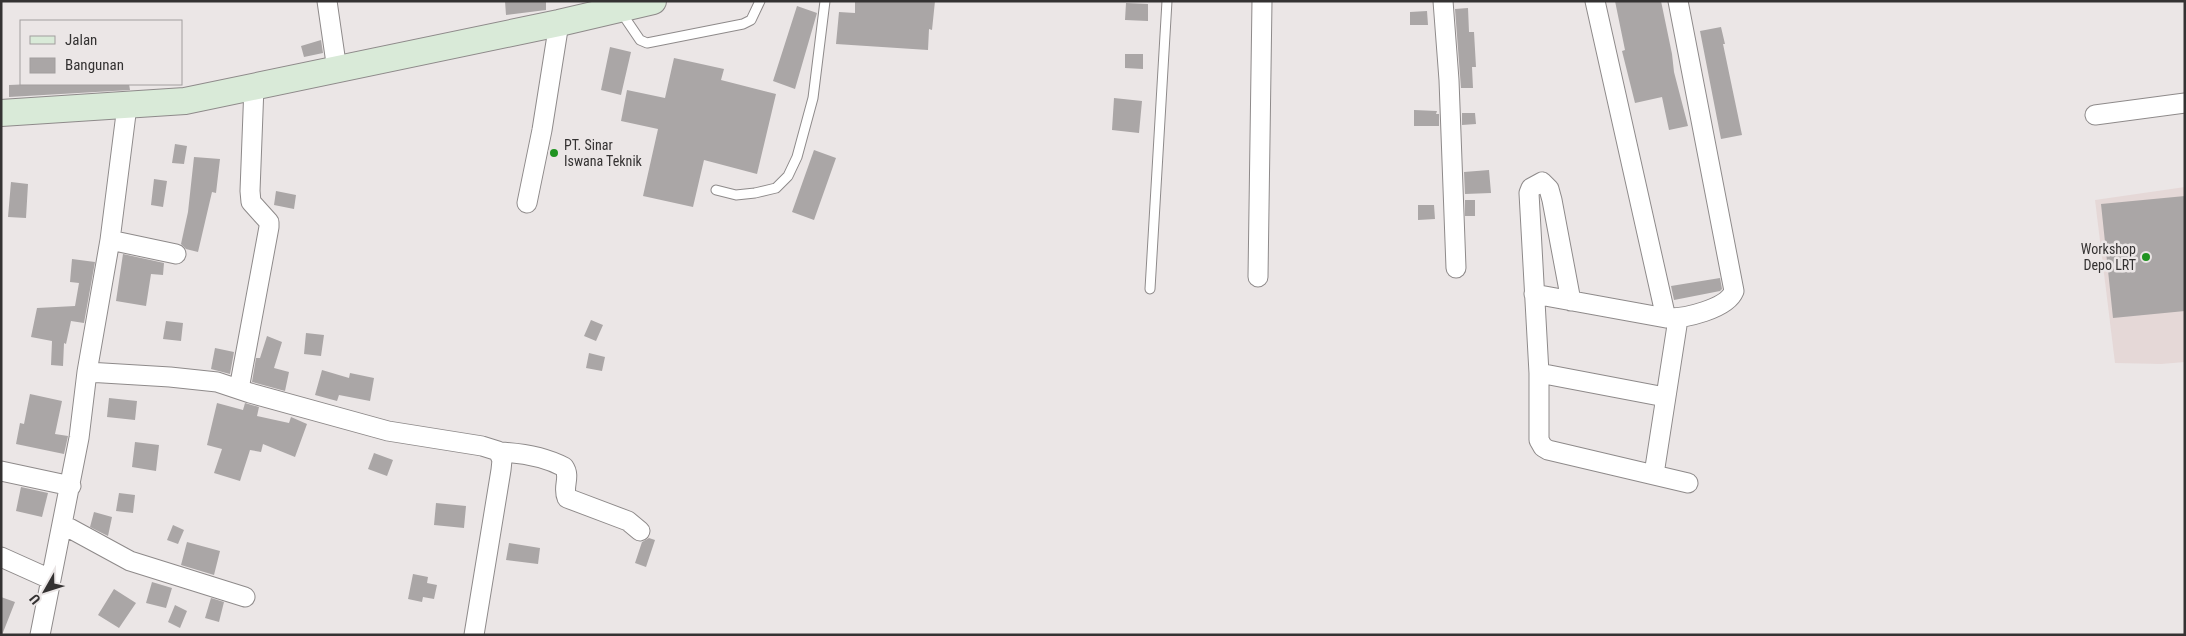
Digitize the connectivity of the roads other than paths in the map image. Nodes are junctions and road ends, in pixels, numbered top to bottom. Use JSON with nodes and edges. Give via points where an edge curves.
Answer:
{"nodes":[{"id":1,"x":327,"y":1,"type":"edge"},
{"id":2,"x":653,"y":1,"type":"edge"},
{"id":3,"x":760,"y":1,"type":"edge"},
{"id":4,"x":825,"y":1,"type":"edge"},
{"id":5,"x":1167,"y":1,"type":"edge"},
{"id":6,"x":1262,"y":1,"type":"edge"},
{"id":7,"x":1443,"y":1,"type":"edge"},
{"id":8,"x":1595,"y":1,"type":"edge"},
{"id":9,"x":1678,"y":1,"type":"edge"},
{"id":10,"x":619,"y":9,"type":"junction"},
{"id":11,"x":559,"y":23,"type":"junction"},
{"id":12,"x":337,"y":70,"type":"junction"},
{"id":13,"x":254,"y":86,"type":"junction"},
{"id":14,"x":2185,"y":102,"type":"edge"},
{"id":15,"x":127,"y":106,"type":"junction"},
{"id":16,"x":1,"y":113,"type":"edge"},
{"id":17,"x":2095,"y":115,"type":"dead end"},
{"id":18,"x":716,"y":190,"type":"dead end"},
{"id":19,"x":527,"y":203,"type":"dead end"},
{"id":20,"x":110,"y":240,"type":"junction"},
{"id":21,"x":176,"y":254,"type":"dead end"},
{"id":22,"x":1456,"y":268,"type":"dead end"},
{"id":23,"x":1258,"y":277,"type":"dead end"},
{"id":24,"x":1150,"y":289,"type":"dead end"},
{"id":25,"x":1534,"y":294,"type":"junction"},
{"id":26,"x":1571,"y":301,"type":"junction"},
{"id":27,"x":1672,"y":318,"type":"junction"},
{"id":28,"x":87,"y":372,"type":"junction"},
{"id":29,"x":1539,"y":373,"type":"junction"},
{"id":30,"x":239,"y":389,"type":"junction"},
{"id":31,"x":1665,"y":397,"type":"junction"},
{"id":32,"x":500,"y":452,"type":"junction"},
{"id":33,"x":1,"y":471,"type":"edge"},
{"id":34,"x":1654,"y":474,"type":"junction"},
{"id":35,"x":1688,"y":483,"type":"dead end"},
{"id":36,"x":71,"y":486,"type":"junction"},
{"id":37,"x":62,"y":524,"type":"junction"},
{"id":38,"x":640,"y":531,"type":"dead end"},
{"id":39,"x":1,"y":557,"type":"edge"},
{"id":40,"x":50,"y":579,"type":"junction"},
{"id":41,"x":245,"y":597,"type":"dead end"},
{"id":42,"x":40,"y":635,"type":"edge"},
{"id":43,"x":474,"y":635,"type":"edge"}],
"edges":[{"from":1,"to":12,"type":"street"},
{"from":2,"to":10,"type":"street"},
{"from":3,"to":10,"type":"lane","via":[[751,20],[744,24],[647,43],[640,40]]},
{"from":4,"to":18,"type":"lane","via":[[813,98],[797,157],[788,176],[776,188],[755,194]]},
{"from":5,"to":24,"type":"lane"},
{"from":6,"to":23,"type":"street"},
{"from":7,"to":22,"type":"street"},
{"from":8,"to":27,"type":"street"},
{"from":9,"to":27,"type":"street","via":[[1734,291],[1727,302]]},
{"from":10,"to":11,"type":"street"},
{"from":11,"to":12,"type":"street"},
{"from":11,"to":19,"type":"street"},
{"from":12,"to":13,"type":"street"},
{"from":13,"to":15,"type":"street","via":[[185,101]]},
{"from":13,"to":30,"type":"street","via":[[251,202],[269,222],[269,227]]},
{"from":14,"to":17,"type":"street"},
{"from":15,"to":16,"type":"street"},
{"from":15,"to":20,"type":"street"},
{"from":20,"to":21,"type":"street"},
{"from":20,"to":28,"type":"street"},
{"from":25,"to":26,"type":"street"},
{"from":25,"to":26,"type":"street","via":[[1528,194],[1531,188],[1542,182],[1549,188],[1552,200]]},
{"from":25,"to":29,"type":"street"},
{"from":26,"to":27,"type":"street"},
{"from":27,"to":31,"type":"street"},
{"from":28,"to":30,"type":"street","via":[[202,380]]},
{"from":28,"to":36,"type":"street"},
{"from":29,"to":31,"type":"street"},
{"from":29,"to":34,"type":"street","via":[[1539,440],[1542,447]]},
{"from":30,"to":32,"type":"street","via":[[388,431],[482,446]]},
{"from":31,"to":34,"type":"street"},
{"from":32,"to":38,"type":"street","via":[[564,467],[567,498],[628,521]]},
{"from":32,"to":43,"type":"street","via":[[501,470]]},
{"from":33,"to":36,"type":"street"},
{"from":34,"to":35,"type":"street"},
{"from":36,"to":37,"type":"street"},
{"from":37,"to":40,"type":"street"},
{"from":37,"to":41,"type":"street","via":[[130,560]]},
{"from":39,"to":40,"type":"street"},
{"from":40,"to":42,"type":"street"}]}
